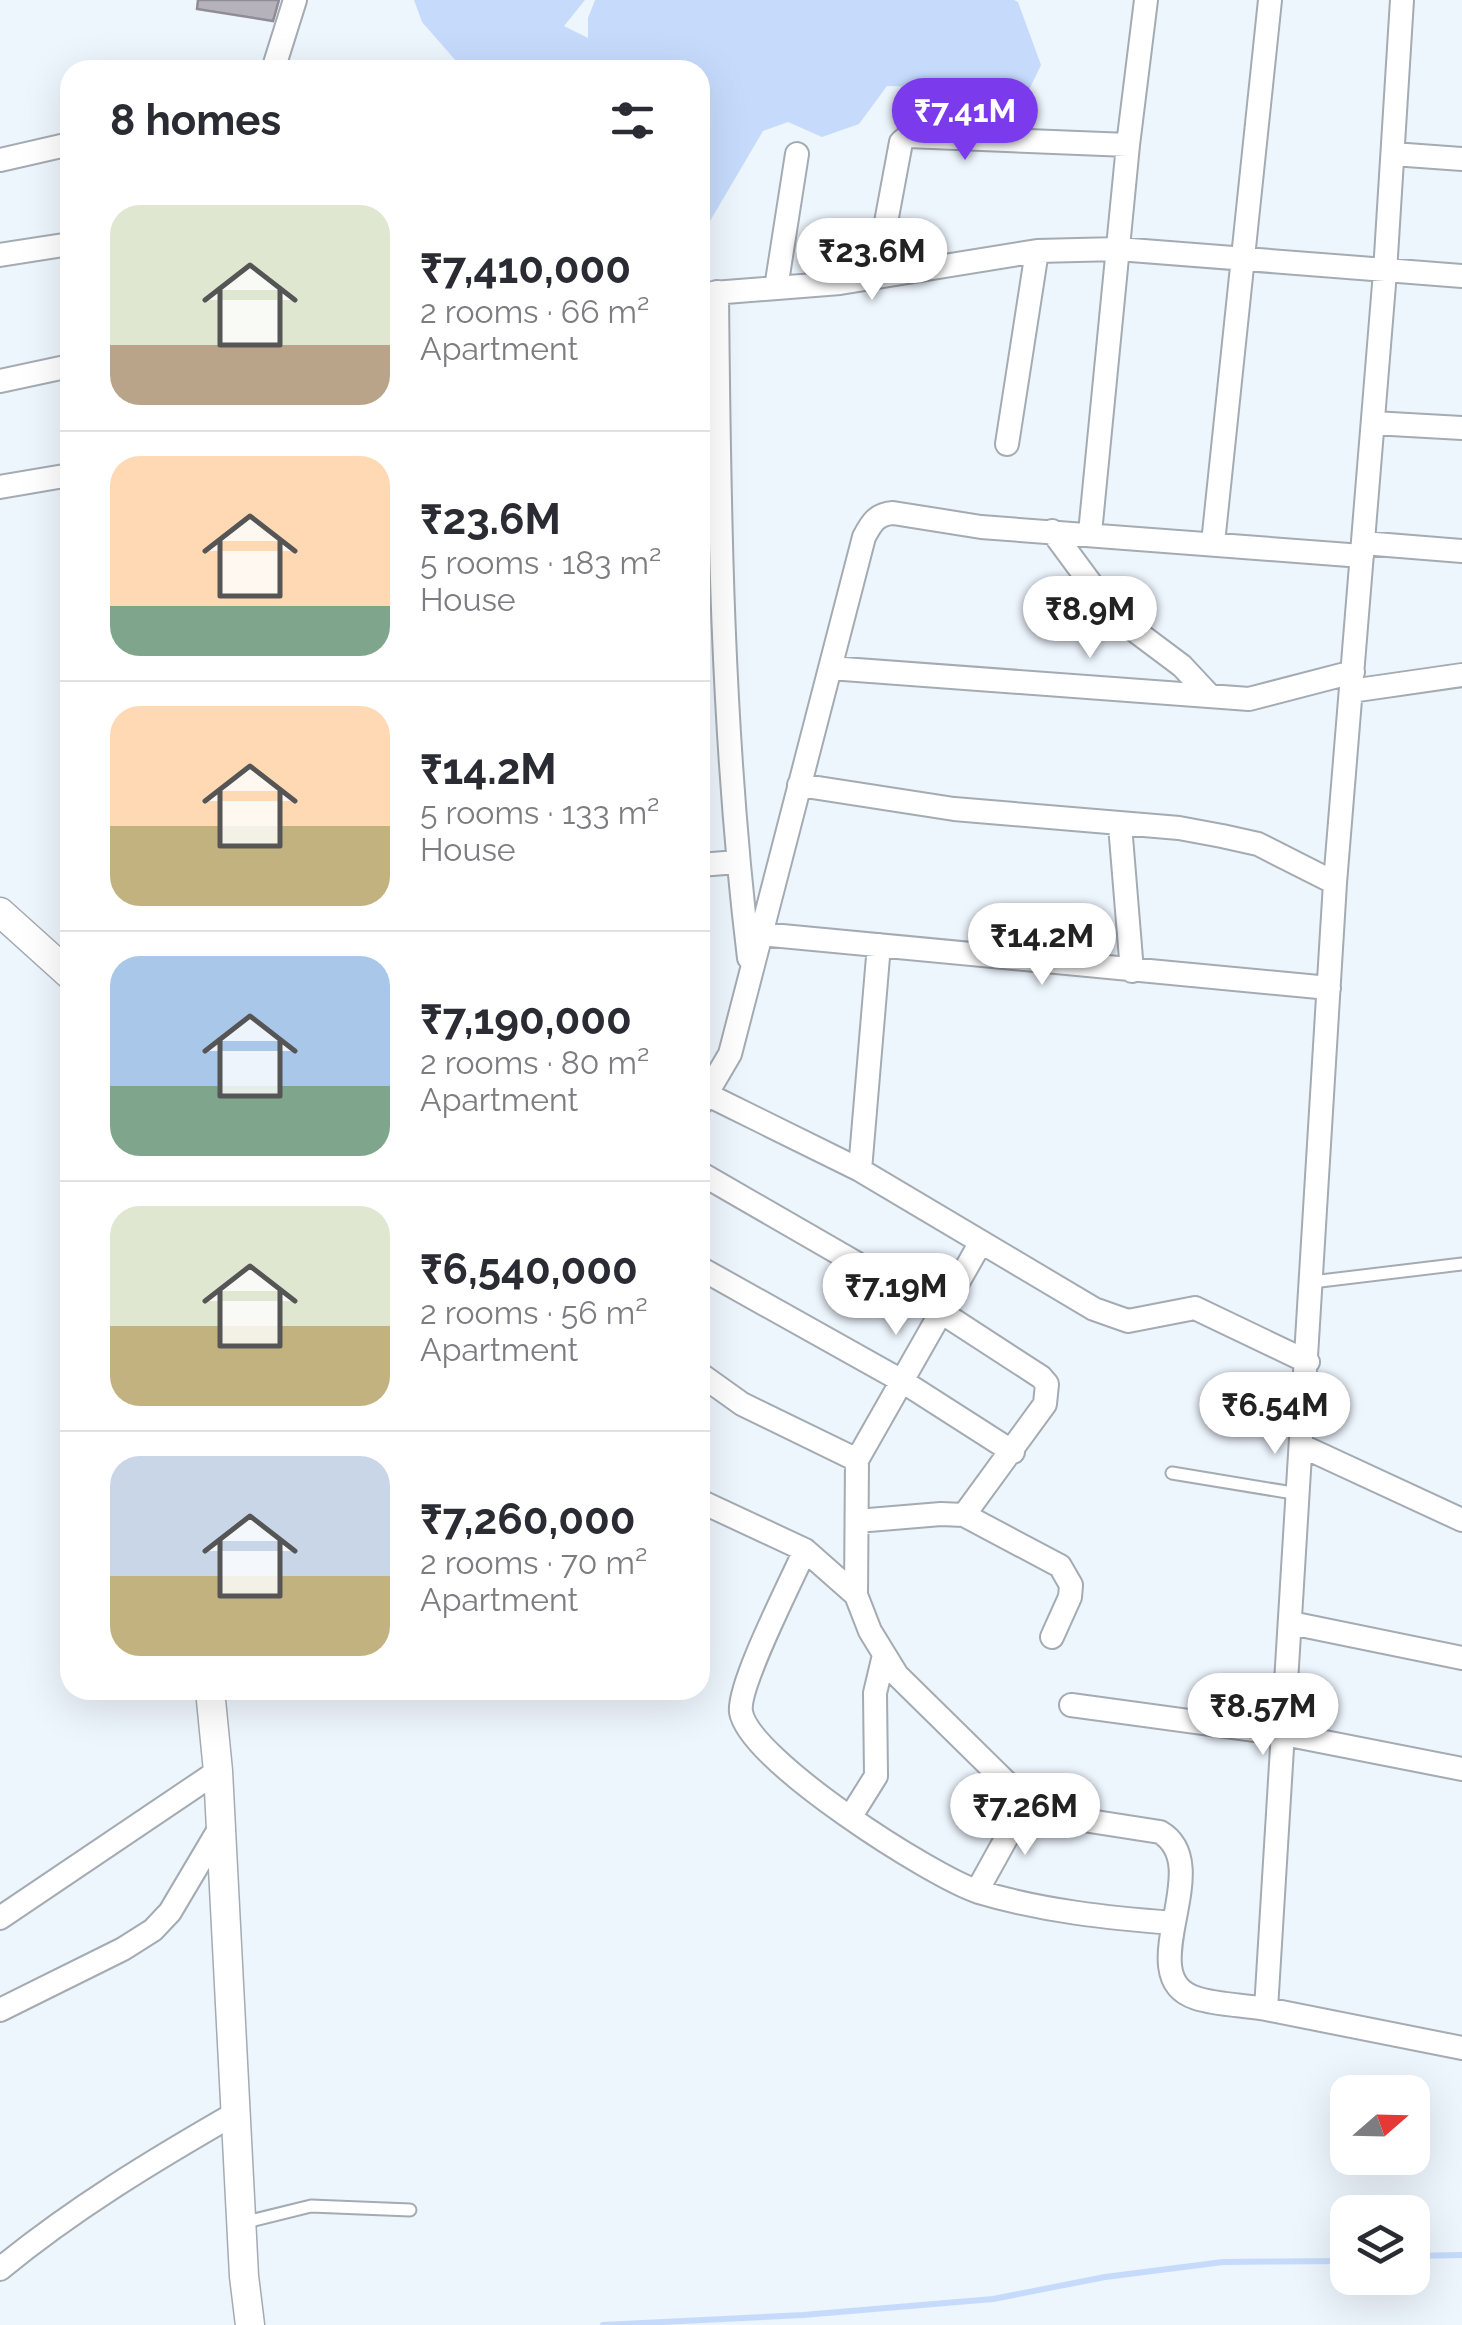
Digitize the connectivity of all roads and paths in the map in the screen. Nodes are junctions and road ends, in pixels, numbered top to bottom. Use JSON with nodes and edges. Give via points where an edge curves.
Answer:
{"nodes":[{"id":1,"x":295,"y":0,"type":"edge"},
{"id":2,"x":1146,"y":0,"type":"edge"},
{"id":3,"x":1270,"y":0,"type":"edge"},
{"id":4,"x":1402,"y":0,"type":"edge"},
{"id":5,"x":276,"y":60,"type":"edge"},
{"id":6,"x":1128,"y":145,"type":"junction"},
{"id":7,"x":60,"y":146,"type":"edge"},
{"id":8,"x":796,"y":154,"type":"dead end"},
{"id":9,"x":1393,"y":154,"type":"junction"},
{"id":10,"x":1462,"y":159,"type":"edge"},
{"id":11,"x":0,"y":160,"type":"edge"},
{"id":12,"x":60,"y":246,"type":"edge"},
{"id":13,"x":1118,"y":249,"type":"junction"},
{"id":14,"x":1037,"y":251,"type":"junction"},
{"id":15,"x":0,"y":255,"type":"edge"},
{"id":16,"x":1243,"y":260,"type":"junction"},
{"id":17,"x":1385,"y":272,"type":"junction"},
{"id":18,"x":876,"y":276,"type":"junction"},
{"id":19,"x":1462,"y":276,"type":"edge"},
{"id":20,"x":776,"y":288,"type":"junction"},
{"id":21,"x":710,"y":293,"type":"edge"},
{"id":22,"x":710,"y":320,"type":"edge"},
{"id":23,"x":60,"y":368,"type":"edge"},
{"id":24,"x":0,"y":380,"type":"edge"},
{"id":25,"x":1373,"y":423,"type":"junction"},
{"id":26,"x":1462,"y":428,"type":"edge"},
{"id":27,"x":1007,"y":444,"type":"dead end"},
{"id":28,"x":60,"y":477,"type":"edge"},
{"id":29,"x":0,"y":488,"type":"edge"},
{"id":30,"x":1052,"y":531,"type":"junction"},
{"id":31,"x":1090,"y":533,"type":"junction"},
{"id":32,"x":1213,"y":544,"type":"junction"},
{"id":33,"x":1363,"y":550,"type":"junction"},
{"id":34,"x":1462,"y":550,"type":"edge"},
{"id":35,"x":830,"y":668,"type":"junction"},
{"id":36,"x":1462,"y":675,"type":"edge"},
{"id":37,"x":1352,"y":682,"type":"junction"},
{"id":38,"x":1210,"y":696,"type":"junction"},
{"id":39,"x":799,"y":785,"type":"junction"},
{"id":40,"x":1120,"y":825,"type":"junction"},
{"id":41,"x":737,"y":862,"type":"junction"},
{"id":42,"x":710,"y":863,"type":"edge"},
{"id":43,"x":1335,"y":882,"type":"junction"},
{"id":44,"x":0,"y":912,"type":"edge"},
{"id":45,"x":761,"y":934,"type":"junction"},
{"id":46,"x":879,"y":945,"type":"junction"},
{"id":47,"x":60,"y":966,"type":"edge"},
{"id":48,"x":1132,"y":971,"type":"junction"},
{"id":49,"x":751,"y":972,"type":"junction"},
{"id":50,"x":1329,"y":988,"type":"junction"},
{"id":51,"x":710,"y":1088,"type":"edge"},
{"id":52,"x":710,"y":1103,"type":"edge"},
{"id":53,"x":860,"y":1170,"type":"junction"},
{"id":54,"x":710,"y":1178,"type":"edge"},
{"id":55,"x":981,"y":1242,"type":"junction"},
{"id":56,"x":1462,"y":1264,"type":"edge"},
{"id":57,"x":710,"y":1274,"type":"edge"},
{"id":58,"x":1312,"y":1282,"type":"junction"},
{"id":59,"x":941,"y":1312,"type":"junction"},
{"id":60,"x":1308,"y":1362,"type":"junction"},
{"id":61,"x":710,"y":1381,"type":"edge"},
{"id":62,"x":902,"y":1381,"type":"junction"},
{"id":63,"x":1302,"y":1446,"type":"junction"},
{"id":64,"x":1013,"y":1452,"type":"junction"},
{"id":65,"x":857,"y":1460,"type":"junction"},
{"id":66,"x":1172,"y":1473,"type":"dead end"},
{"id":67,"x":1299,"y":1494,"type":"junction"},
{"id":68,"x":710,"y":1506,"type":"edge"},
{"id":69,"x":964,"y":1516,"type":"junction"},
{"id":70,"x":1462,"y":1520,"type":"edge"},
{"id":71,"x":857,"y":1521,"type":"junction"},
{"id":72,"x":805,"y":1550,"type":"junction"},
{"id":73,"x":856,"y":1596,"type":"junction"},
{"id":74,"x":1291,"y":1623,"type":"junction"},
{"id":75,"x":1052,"y":1637,"type":"dead end"},
{"id":76,"x":884,"y":1655,"type":"junction"},
{"id":77,"x":1462,"y":1658,"type":"edge"},
{"id":78,"x":211,"y":1700,"type":"edge"},
{"id":79,"x":1070,"y":1704,"type":"dead end"},
{"id":80,"x":1284,"y":1734,"type":"junction"},
{"id":81,"x":1462,"y":1768,"type":"edge"},
{"id":82,"x":218,"y":1771,"type":"junction"},
{"id":83,"x":1028,"y":1799,"type":"junction"},
{"id":84,"x":851,"y":1816,"type":"junction"},
{"id":85,"x":221,"y":1826,"type":"junction"},
{"id":86,"x":977,"y":1891,"type":"junction"},
{"id":87,"x":0,"y":1918,"type":"edge"},
{"id":88,"x":1174,"y":1923,"type":"junction"},
{"id":89,"x":1266,"y":2009,"type":"junction"},
{"id":90,"x":0,"y":2010,"type":"edge"},
{"id":91,"x":1462,"y":2048,"type":"edge"},
{"id":92,"x":236,"y":2114,"type":"junction"},
{"id":93,"x":410,"y":2210,"type":"dead end"},
{"id":94,"x":242,"y":2223,"type":"junction"},
{"id":95,"x":0,"y":2269,"type":"edge"},
{"id":96,"x":250,"y":2325,"type":"edge"}],
"edges":[{"from":1,"to":5,"type":"street"},
{"from":2,"to":6,"type":"street"},
{"from":3,"to":16,"type":"street"},
{"from":4,"to":9,"type":"street"},
{"from":6,"to":13,"type":"street"},
{"from":6,"to":18,"type":"street","via":[[908,136],[901,142]]},
{"from":7,"to":11,"type":"street"},
{"from":8,"to":20,"type":"street"},
{"from":9,"to":10,"type":"street"},
{"from":9,"to":17,"type":"street"},
{"from":12,"to":15,"type":"street"},
{"from":13,"to":14,"type":"street"},
{"from":13,"to":16,"type":"street"},
{"from":13,"to":31,"type":"street"},
{"from":14,"to":18,"type":"street"},
{"from":14,"to":27,"type":"street"},
{"from":16,"to":17,"type":"street"},
{"from":16,"to":32,"type":"street"},
{"from":17,"to":19,"type":"street"},
{"from":17,"to":25,"type":"street"},
{"from":18,"to":20,"type":"street"},
{"from":20,"to":21,"type":"street"},
{"from":22,"to":41,"type":"street"},
{"from":23,"to":24,"type":"street"},
{"from":25,"to":26,"type":"street"},
{"from":25,"to":33,"type":"street"},
{"from":28,"to":29,"type":"street"},
{"from":30,"to":31,"type":"street"},
{"from":30,"to":35,"type":"street","via":[[882,514],[864,537]]},
{"from":30,"to":38,"type":"street","via":[[1114,615]]},
{"from":31,"to":32,"type":"street"},
{"from":32,"to":33,"type":"street"},
{"from":33,"to":34,"type":"street"},
{"from":33,"to":37,"type":"street"},
{"from":35,"to":38,"type":"street"},
{"from":35,"to":39,"type":"street"},
{"from":36,"to":37,"type":"street"},
{"from":37,"to":38,"type":"street","via":[[1250,699]]},
{"from":37,"to":43,"type":"street"},
{"from":39,"to":40,"type":"street","via":[[954,810]]},
{"from":39,"to":45,"type":"street"},
{"from":40,"to":43,"type":"street","via":[[1258,844]]},
{"from":40,"to":48,"type":"street"},
{"from":41,"to":42,"type":"street"},
{"from":41,"to":49,"type":"street"},
{"from":43,"to":50,"type":"street"},
{"from":44,"to":47,"type":"street"},
{"from":45,"to":46,"type":"street"},
{"from":45,"to":49,"type":"street"},
{"from":46,"to":48,"type":"street"},
{"from":46,"to":53,"type":"street"},
{"from":48,"to":50,"type":"street"},
{"from":49,"to":51,"type":"street","via":[[730,1054]]},
{"from":50,"to":58,"type":"street"},
{"from":52,"to":53,"type":"street"},
{"from":53,"to":55,"type":"street"},
{"from":54,"to":59,"type":"street"},
{"from":55,"to":59,"type":"street"},
{"from":55,"to":60,"type":"street","via":[[1094,1309],[1128,1321],[1195,1308]]},
{"from":56,"to":58,"type":"lane"},
{"from":57,"to":62,"type":"street"},
{"from":58,"to":60,"type":"street"},
{"from":59,"to":62,"type":"street"},
{"from":59,"to":64,"type":"street","via":[[1047,1384],[1045,1404]]},
{"from":60,"to":63,"type":"street"},
{"from":61,"to":65,"type":"street","via":[[742,1404]]},
{"from":62,"to":64,"type":"street"},
{"from":62,"to":65,"type":"street"},
{"from":63,"to":67,"type":"street"},
{"from":63,"to":70,"type":"street"},
{"from":64,"to":69,"type":"street"},
{"from":65,"to":71,"type":"street"},
{"from":66,"to":67,"type":"lane"},
{"from":67,"to":74,"type":"street"},
{"from":68,"to":72,"type":"street"},
{"from":69,"to":71,"type":"street"},
{"from":69,"to":75,"type":"street","via":[[1060,1566],[1070,1597]]},
{"from":71,"to":73,"type":"street"},
{"from":72,"to":73,"type":"street"},
{"from":72,"to":84,"type":"street","via":[[741,1698],[742,1713],[759,1744]]},
{"from":73,"to":76,"type":"street"},
{"from":74,"to":77,"type":"street"},
{"from":74,"to":80,"type":"street"},
{"from":76,"to":83,"type":"street"},
{"from":76,"to":84,"type":"street","via":[[875,1692],[876,1776]]},
{"from":78,"to":82,"type":"street"},
{"from":79,"to":80,"type":"street"},
{"from":80,"to":81,"type":"street"},
{"from":80,"to":89,"type":"street"},
{"from":82,"to":85,"type":"street"},
{"from":82,"to":87,"type":"street"},
{"from":83,"to":86,"type":"street"},
{"from":83,"to":88,"type":"street","via":[[1064,1817],[1172,1839],[1182,1863]]},
{"from":84,"to":86,"type":"street","via":[[922,1865]]},
{"from":85,"to":90,"type":"street","via":[[153,1930]]},
{"from":85,"to":92,"type":"street"},
{"from":86,"to":88,"type":"street","via":[[1088,1916]]},
{"from":88,"to":89,"type":"street","via":[[1169,1962],[1186,1993]]},
{"from":89,"to":91,"type":"street"},
{"from":92,"to":94,"type":"street"},
{"from":92,"to":95,"type":"street","via":[[52,2227]]},
{"from":93,"to":94,"type":"lane","via":[[311,2206]]},
{"from":94,"to":96,"type":"street"}]}
